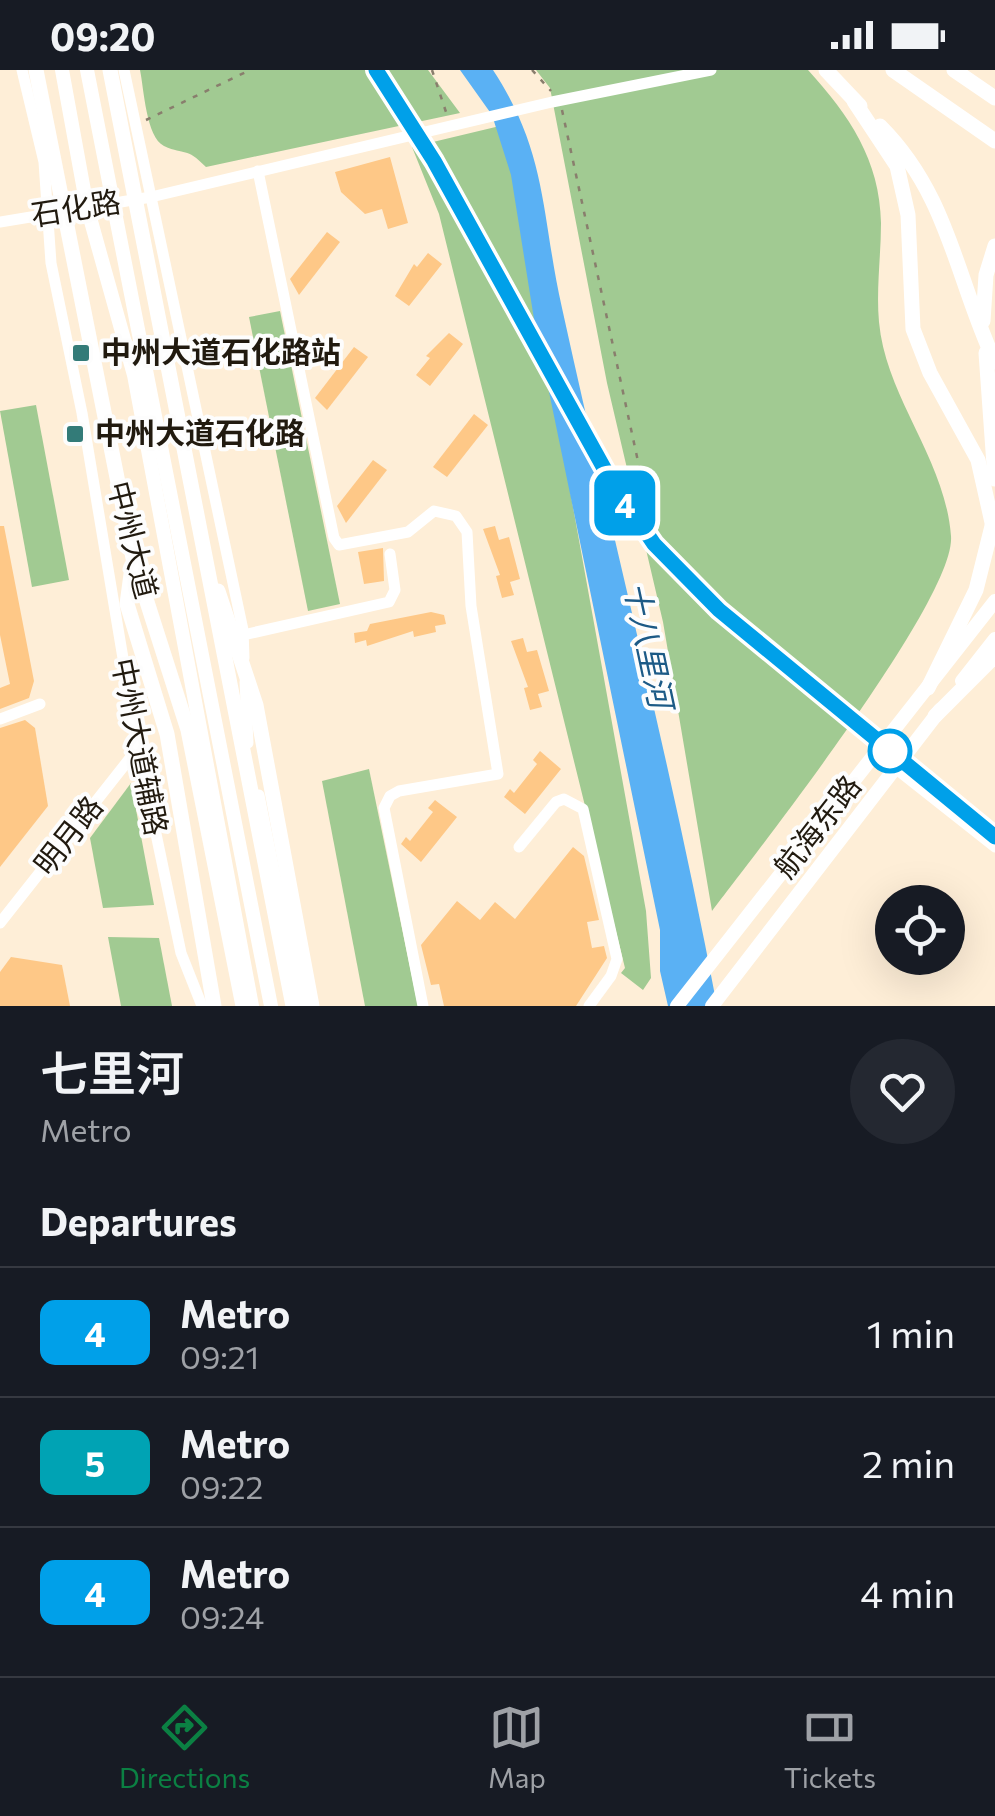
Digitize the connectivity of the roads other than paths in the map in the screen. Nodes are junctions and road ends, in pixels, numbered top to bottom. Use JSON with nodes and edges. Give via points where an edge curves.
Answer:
{"nodes":[{"id":1,"x":22,"y":70,"type":"edge"},
{"id":2,"x":36,"y":70,"type":"edge"},
{"id":3,"x":62,"y":70,"type":"edge"},
{"id":4,"x":87,"y":70,"type":"edge"},
{"id":5,"x":117,"y":70,"type":"edge"},
{"id":6,"x":711,"y":70,"type":"edge"},
{"id":7,"x":826,"y":70,"type":"edge"},
{"id":8,"x":893,"y":70,"type":"edge"},
{"id":9,"x":954,"y":70,"type":"edge"},
{"id":10,"x":995,"y":98,"type":"edge"},
{"id":11,"x":854,"y":100,"type":"junction"},
{"id":12,"x":995,"y":141,"type":"edge"},
{"id":13,"x":258,"y":171,"type":"junction"},
{"id":14,"x":151,"y":197,"type":"junction"},
{"id":15,"x":113,"y":203,"type":"junction"},
{"id":16,"x":87,"y":207,"type":"junction"},
{"id":17,"x":45,"y":214,"type":"junction"},
{"id":18,"x":0,"y":222,"type":"edge"},
{"id":19,"x":995,"y":246,"type":"edge"},
{"id":20,"x":995,"y":362,"type":"edge"},
{"id":21,"x":995,"y":479,"type":"edge"},
{"id":22,"x":994,"y":520,"type":"edge"},
{"id":23,"x":390,"y":554,"type":"dead end"},
{"id":24,"x":133,"y":558,"type":"junction"},
{"id":25,"x":205,"y":560,"type":"junction"},
{"id":26,"x":995,"y":601,"type":"edge"},
{"id":27,"x":243,"y":634,"type":"junction"},
{"id":28,"x":995,"y":639,"type":"edge"},
{"id":29,"x":995,"y":656,"type":"edge"},
{"id":30,"x":928,"y":688,"type":"junction"},
{"id":31,"x":40,"y":704,"type":"dead end"},
{"id":32,"x":935,"y":716,"type":"junction"},
{"id":33,"x":0,"y":719,"type":"edge"},
{"id":34,"x":138,"y":748,"type":"junction"},
{"id":35,"x":898,"y":764,"type":"junction"},
{"id":36,"x":995,"y":832,"type":"edge"},
{"id":37,"x":518,"y":847,"type":"dead end"},
{"id":38,"x":995,"y":848,"type":"edge"},
{"id":39,"x":0,"y":922,"type":"edge"},
{"id":40,"x":202,"y":1006,"type":"edge"},
{"id":41,"x":214,"y":1006,"type":"edge"},
{"id":42,"x":242,"y":1006,"type":"edge"},
{"id":43,"x":252,"y":1006,"type":"edge"},
{"id":44,"x":271,"y":1006,"type":"edge"},
{"id":45,"x":293,"y":1006,"type":"edge"},
{"id":46,"x":302,"y":1006,"type":"edge"},
{"id":47,"x":312,"y":1006,"type":"edge"},
{"id":48,"x":423,"y":1006,"type":"edge"},
{"id":49,"x":589,"y":1006,"type":"edge"},
{"id":50,"x":677,"y":1006,"type":"edge"},
{"id":51,"x":712,"y":1006,"type":"edge"}],
"edges":[{"from":1,"to":17,"type":"street","name":"中州大道辅路","via":[[44,162]]},
{"from":2,"to":24,"type":"highway","name":"中州大道"},
{"from":3,"to":16,"type":"main road","name":"中州大道"},
{"from":4,"to":15,"type":"main road","name":"中州大道"},
{"from":5,"to":14,"type":"street","via":[[128,90]]},
{"from":5,"to":25,"type":"highway"},
{"from":6,"to":13,"type":"street","name":"石化路"},
{"from":7,"to":11,"type":"highway"},
{"from":8,"to":12,"type":"highway"},
{"from":9,"to":10,"type":"highway"},
{"from":11,"to":20,"type":"highway","via":[[928,188]]},
{"from":11,"to":22,"type":"highway","via":[[897,166],[908,215],[913,329],[978,460]]},
{"from":13,"to":14,"type":"street","name":"石化路"},
{"from":13,"to":48,"type":"street","via":[[334,538],[339,545],[388,538],[442,510],[467,532],[471,606],[498,774],[399,791],[384,808]]},
{"from":14,"to":15,"type":"street","name":"石化路"},
{"from":14,"to":27,"type":"street"},
{"from":15,"to":16,"type":"street","name":"石化路"},
{"from":15,"to":44,"type":"main road","name":"中州大道"},
{"from":16,"to":17,"type":"street","name":"石化路"},
{"from":16,"to":43,"type":"main road","name":"中州大道","via":[[134,374]]},
{"from":17,"to":18,"type":"street","name":"石化路"},
{"from":17,"to":34,"type":"street","name":"中州大道辅路"},
{"from":19,"to":21,"type":"highway","via":[[983,318]]},
{"from":22,"to":30,"type":"highway","via":[[976,590]]},
{"from":23,"to":27,"type":"street","via":[[395,590],[389,602]]},
{"from":24,"to":41,"type":"highway","via":[[127,604],[167,734]]},
{"from":24,"to":42,"type":"highway","name":"中州大道","via":[[188,730]]},
{"from":25,"to":45,"type":"highway"},
{"from":25,"to":47,"type":"highway","via":[[256,705]]},
{"from":26,"to":30,"type":"main road","name":"航海东路"},
{"from":27,"to":46,"type":"street","via":[[247,734]]},
{"from":28,"to":32,"type":"main road","name":"航海东路"},
{"from":29,"to":32,"type":"highway"},
{"from":30,"to":50,"type":"main road","name":"航海东路"},
{"from":31,"to":33,"type":"street"},
{"from":32,"to":35,"type":"main road","name":"航海东路"},
{"from":34,"to":39,"type":"street","name":"明月路"},
{"from":34,"to":40,"type":"street","name":"中州大道辅路","via":[[181,953]]},
{"from":35,"to":36,"type":"street"},
{"from":35,"to":38,"type":"street"},
{"from":35,"to":51,"type":"main road","name":"航海东路"},
{"from":37,"to":49,"type":"street","via":[[556,802],[583,809],[616,958]]}]}
